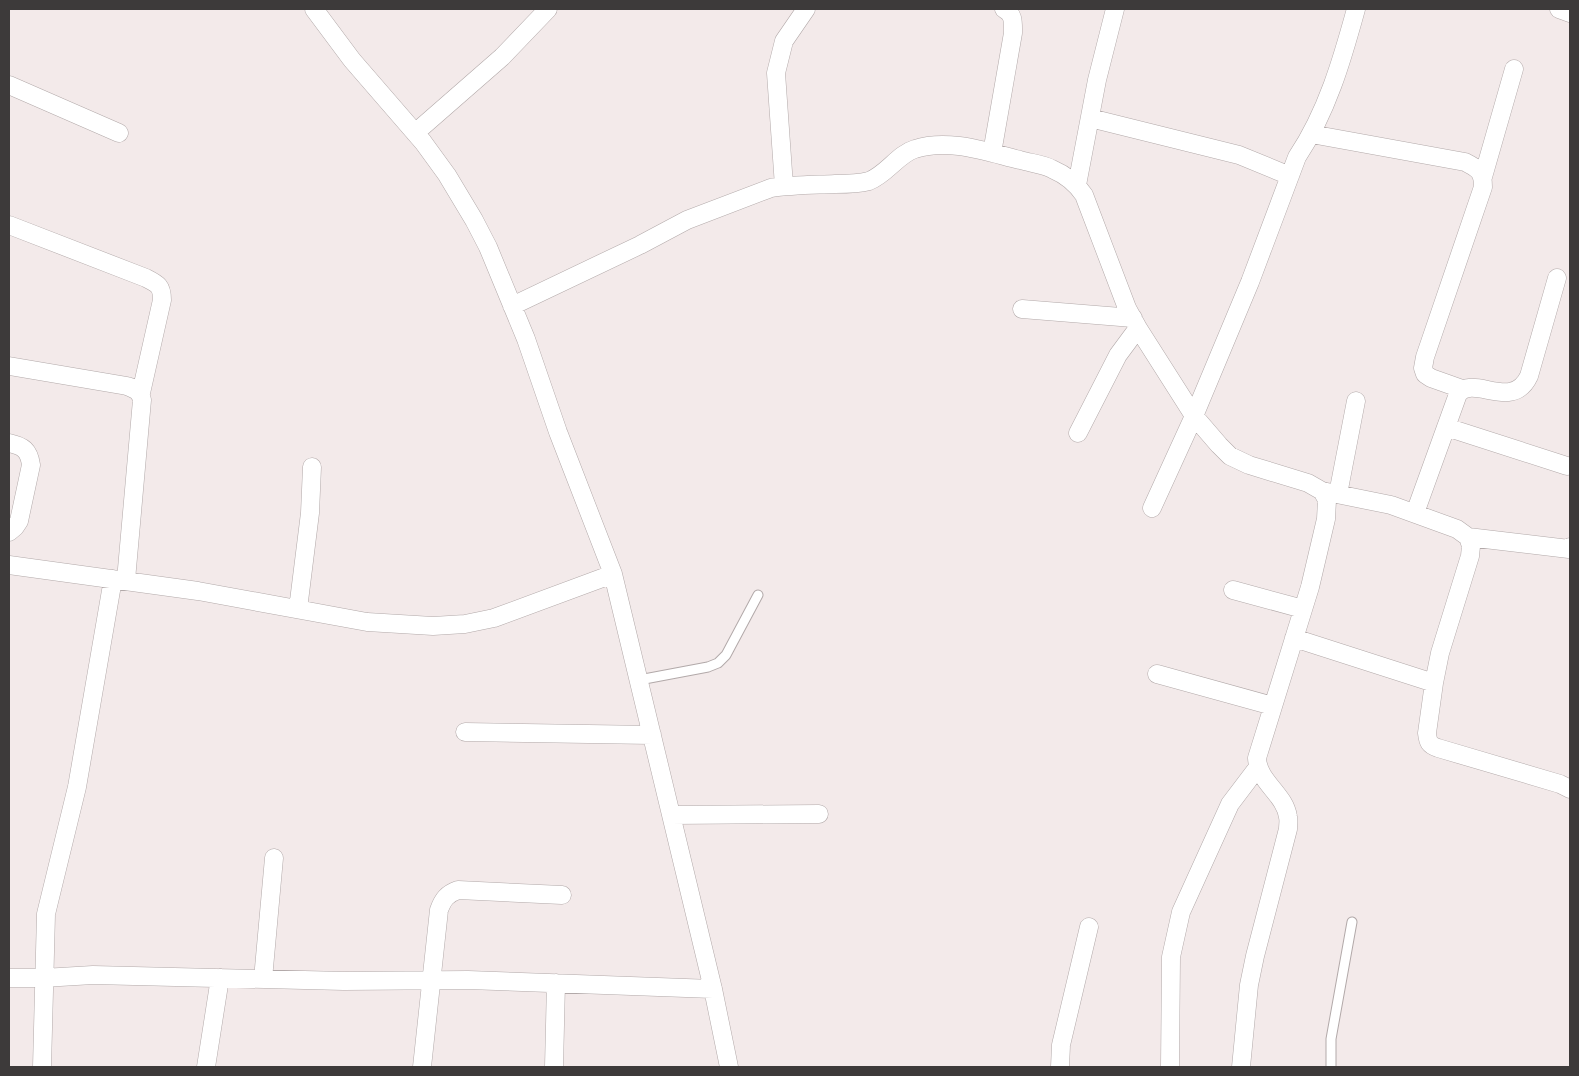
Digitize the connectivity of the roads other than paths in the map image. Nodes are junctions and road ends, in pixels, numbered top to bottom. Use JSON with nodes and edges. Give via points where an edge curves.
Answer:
{"nodes":[{"id":1,"x":314,"y":9,"type":"edge"},
{"id":2,"x":548,"y":9,"type":"edge"},
{"id":3,"x":806,"y":9,"type":"edge"},
{"id":4,"x":1004,"y":9,"type":"edge"},
{"id":5,"x":1115,"y":9,"type":"edge"},
{"id":6,"x":1356,"y":9,"type":"edge"},
{"id":7,"x":1559,"y":9,"type":"edge"},
{"id":8,"x":1570,"y":14,"type":"edge"},
{"id":9,"x":1514,"y":69,"type":"dead end"},
{"id":10,"x":9,"y":85,"type":"edge"},
{"id":11,"x":1090,"y":118,"type":"junction"},
{"id":12,"x":119,"y":133,"type":"dead end"},
{"id":13,"x":415,"y":133,"type":"junction"},
{"id":14,"x":1311,"y":134,"type":"junction"},
{"id":15,"x":992,"y":153,"type":"junction"},
{"id":16,"x":1290,"y":176,"type":"junction"},
{"id":17,"x":1483,"y":177,"type":"junction"},
{"id":18,"x":1077,"y":185,"type":"junction"},
{"id":19,"x":784,"y":186,"type":"junction"},
{"id":20,"x":9,"y":225,"type":"edge"},
{"id":21,"x":1557,"y":278,"type":"dead end"},
{"id":22,"x":512,"y":306,"type":"junction"},
{"id":23,"x":1022,"y":309,"type":"dead end"},
{"id":24,"x":1135,"y":323,"type":"junction"},
{"id":25,"x":9,"y":366,"type":"edge"},
{"id":26,"x":1462,"y":389,"type":"junction"},
{"id":27,"x":141,"y":394,"type":"junction"},
{"id":28,"x":1356,"y":400,"type":"dead end"},
{"id":29,"x":1194,"y":416,"type":"junction"},
{"id":30,"x":1446,"y":427,"type":"junction"},
{"id":31,"x":1078,"y":433,"type":"dead end"},
{"id":32,"x":9,"y":444,"type":"edge"},
{"id":33,"x":312,"y":466,"type":"dead end"},
{"id":34,"x":1567,"y":466,"type":"dead end"},
{"id":35,"x":1330,"y":492,"type":"junction"},
{"id":36,"x":1152,"y":508,"type":"dead end"},
{"id":37,"x":1415,"y":513,"type":"junction"},
{"id":38,"x":9,"y":532,"type":"edge"},
{"id":39,"x":1468,"y":537,"type":"junction"},
{"id":40,"x":1570,"y":547,"type":"edge"},
{"id":41,"x":9,"y":564,"type":"edge"},
{"id":42,"x":613,"y":574,"type":"junction"},
{"id":43,"x":119,"y":580,"type":"junction"},
{"id":44,"x":1234,"y":590,"type":"dead end"},
{"id":45,"x":758,"y":595,"type":"dead end"},
{"id":46,"x":298,"y":609,"type":"junction"},
{"id":47,"x":1303,"y":609,"type":"junction"},
{"id":48,"x":1294,"y":638,"type":"junction"},
{"id":49,"x":1157,"y":674,"type":"dead end"},
{"id":50,"x":638,"y":680,"type":"junction"},
{"id":51,"x":1434,"y":683,"type":"junction"},
{"id":52,"x":1273,"y":706,"type":"junction"},
{"id":53,"x":465,"y":732,"type":"dead end"},
{"id":54,"x":652,"y":735,"type":"junction"},
{"id":55,"x":1258,"y":766,"type":"junction"},
{"id":56,"x":1570,"y":789,"type":"edge"},
{"id":57,"x":819,"y":814,"type":"dead end"},
{"id":58,"x":671,"y":815,"type":"junction"},
{"id":59,"x":274,"y":858,"type":"dead end"},
{"id":60,"x":562,"y":895,"type":"dead end"},
{"id":61,"x":1352,"y":922,"type":"dead end"},
{"id":62,"x":1089,"y":927,"type":"dead end"},
{"id":63,"x":9,"y":978,"type":"edge"},
{"id":64,"x":43,"y":978,"type":"junction"},
{"id":65,"x":220,"y":978,"type":"junction"},
{"id":66,"x":263,"y":979,"type":"junction"},
{"id":67,"x":431,"y":981,"type":"junction"},
{"id":68,"x":556,"y":983,"type":"junction"},
{"id":69,"x":713,"y":989,"type":"junction"},
{"id":70,"x":42,"y":1067,"type":"edge"},
{"id":71,"x":206,"y":1067,"type":"edge"},
{"id":72,"x":422,"y":1067,"type":"edge"},
{"id":73,"x":554,"y":1067,"type":"edge"},
{"id":74,"x":729,"y":1067,"type":"edge"},
{"id":75,"x":1060,"y":1067,"type":"edge"},
{"id":76,"x":1170,"y":1067,"type":"edge"},
{"id":77,"x":1240,"y":1067,"type":"edge"},
{"id":78,"x":1331,"y":1067,"type":"edge"}],
"edges":[{"from":1,"to":13,"type":"street","via":[[352,60]]},
{"from":2,"to":13,"type":"street","via":[[502,57]]},
{"from":3,"to":19,"type":"street","via":[[784,41],[776,73]]},
{"from":4,"to":15,"type":"street","via":[[1013,18],[1013,33]]},
{"from":5,"to":11,"type":"street"},
{"from":6,"to":14,"type":"street","via":[[1331,91]]},
{"from":7,"to":8,"type":"street"},
{"from":9,"to":17,"type":"street"},
{"from":10,"to":12,"type":"street"},
{"from":11,"to":16,"type":"street","via":[[1239,155]]},
{"from":11,"to":18,"type":"street"},
{"from":13,"to":22,"type":"street","via":[[447,175],[474,220]]},
{"from":14,"to":16,"type":"street"},
{"from":14,"to":17,"type":"street","via":[[1466,162]]},
{"from":15,"to":18,"type":"street","via":[[1051,168]]},
{"from":15,"to":19,"type":"street","via":[[975,148],[926,146],[912,150],[879,175],[855,184]]},
{"from":16,"to":29,"type":"street"},
{"from":17,"to":26,"type":"street","via":[[1483,187],[1423,368],[1431,378]]},
{"from":18,"to":24,"type":"street","via":[[1084,195]]},
{"from":19,"to":22,"type":"street","via":[[687,220]]},
{"from":20,"to":27,"type":"street","via":[[156,283],[162,291],[162,300]]},
{"from":21,"to":26,"type":"street","via":[[1525,384],[1506,393],[1468,387]]},
{"from":22,"to":42,"type":"street"},
{"from":23,"to":24,"type":"street"},
{"from":24,"to":29,"type":"street"},
{"from":24,"to":31,"type":"street"},
{"from":25,"to":27,"type":"street","via":[[127,386]]},
{"from":26,"to":30,"type":"street"},
{"from":27,"to":43,"type":"street"},
{"from":28,"to":35,"type":"street"},
{"from":29,"to":35,"type":"street","via":[[1230,456]]},
{"from":29,"to":36,"type":"street"},
{"from":30,"to":34,"type":"street"},
{"from":30,"to":37,"type":"street"},
{"from":32,"to":38,"type":"street","via":[[26,450],[31,465],[19,521]]},
{"from":33,"to":46,"type":"street","via":[[310,513]]},
{"from":35,"to":37,"type":"street"},
{"from":35,"to":47,"type":"street"},
{"from":37,"to":39,"type":"street","via":[[1457,529]]},
{"from":39,"to":40,"type":"street"},
{"from":39,"to":51,"type":"street","via":[[1470,556]]},
{"from":41,"to":43,"type":"street"},
{"from":42,"to":46,"type":"street","via":[[494,618],[465,624],[433,626],[368,622]]},
{"from":42,"to":50,"type":"street"},
{"from":43,"to":46,"type":"street"},
{"from":43,"to":64,"type":"street","via":[[77,787],[46,914]]},
{"from":44,"to":47,"type":"street"},
{"from":45,"to":50,"type":"lane","via":[[726,655],[718,663]]},
{"from":47,"to":48,"type":"street"},
{"from":48,"to":51,"type":"street"},
{"from":48,"to":52,"type":"street"},
{"from":49,"to":52,"type":"street"},
{"from":50,"to":54,"type":"street"},
{"from":51,"to":56,"type":"street","via":[[1427,733],[1430,745]]},
{"from":52,"to":55,"type":"street","via":[[1257,758]]},
{"from":53,"to":54,"type":"street"},
{"from":54,"to":58,"type":"street"},
{"from":55,"to":76,"type":"street","via":[[1230,804],[1181,912],[1171,957]]},
{"from":55,"to":77,"type":"street","via":[[1262,777],[1281,801],[1288,816],[1288,829],[1249,985]]},
{"from":57,"to":58,"type":"street"},
{"from":58,"to":69,"type":"street"},
{"from":59,"to":66,"type":"street"},
{"from":60,"to":67,"type":"street","via":[[458,890],[449,894],[439,910]]},
{"from":61,"to":78,"type":"lane","via":[[1332,1039]]},
{"from":62,"to":75,"type":"street","via":[[1061,1045]]},
{"from":63,"to":64,"type":"street"},
{"from":64,"to":65,"type":"street"},
{"from":64,"to":70,"type":"street"},
{"from":65,"to":66,"type":"street"},
{"from":65,"to":71,"type":"street"},
{"from":66,"to":67,"type":"street"},
{"from":67,"to":68,"type":"street"},
{"from":67,"to":72,"type":"street"},
{"from":68,"to":69,"type":"street"},
{"from":68,"to":73,"type":"street"},
{"from":69,"to":74,"type":"street"}]}
